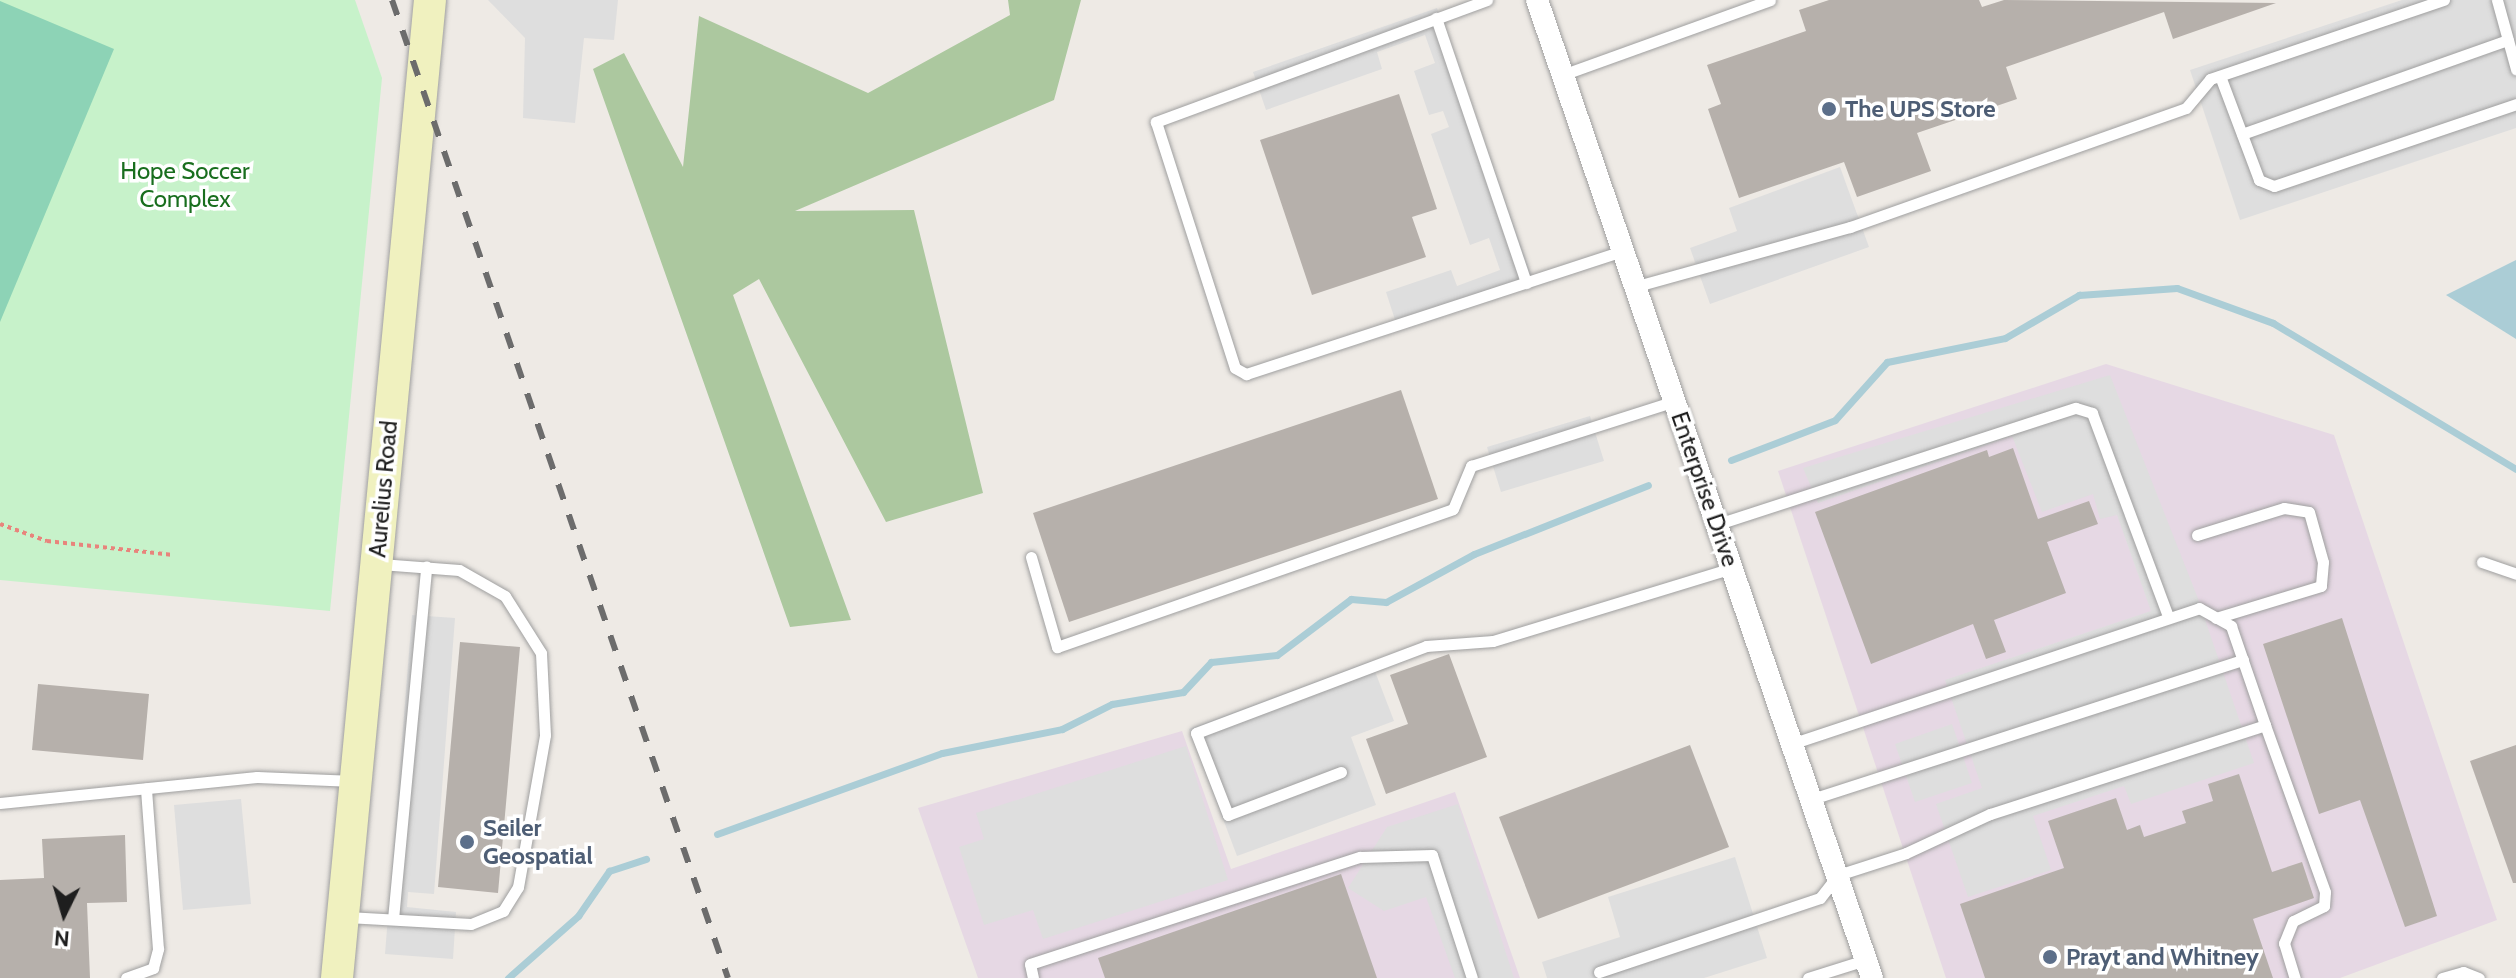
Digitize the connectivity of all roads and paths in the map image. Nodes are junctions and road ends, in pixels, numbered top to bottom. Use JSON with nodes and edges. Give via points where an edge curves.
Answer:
{"nodes":[{"id":1,"x":430,"y":0,"type":"edge"},
{"id":2,"x":1487,"y":0,"type":"edge"},
{"id":3,"x":1537,"y":0,"type":"edge"},
{"id":4,"x":1770,"y":0,"type":"edge"},
{"id":5,"x":2444,"y":0,"type":"edge"},
{"id":6,"x":2497,"y":0,"type":"edge"},
{"id":7,"x":1436,"y":18,"type":"junction"},
{"id":8,"x":2508,"y":40,"type":"junction"},
{"id":9,"x":2516,"y":69,"type":"edge"},
{"id":10,"x":1562,"y":75,"type":"junction"},
{"id":11,"x":2220,"y":76,"type":"junction"},
{"id":12,"x":2516,"y":104,"type":"edge"},
{"id":13,"x":2242,"y":134,"type":"junction"},
{"id":14,"x":1622,"y":251,"type":"junction"},
{"id":15,"x":1526,"y":283,"type":"junction"},
{"id":16,"x":1637,"y":286,"type":"junction"},
{"id":17,"x":1676,"y":401,"type":"junction"},
{"id":18,"x":0,"y":524,"type":"edge"},
{"id":19,"x":1718,"y":524,"type":"junction"},
{"id":20,"x":2197,"y":535,"type":"dead end"},
{"id":21,"x":173,"y":555,"type":"dead end"},
{"id":22,"x":1031,"y":557,"type":"dead end"},
{"id":23,"x":2482,"y":562,"type":"dead end"},
{"id":24,"x":376,"y":563,"type":"junction"},
{"id":25,"x":426,"y":567,"type":"junction"},
{"id":26,"x":1732,"y":568,"type":"junction"},
{"id":27,"x":2516,"y":574,"type":"edge"},
{"id":28,"x":2168,"y":616,"type":"junction"},
{"id":29,"x":2216,"y":618,"type":"junction"},
{"id":30,"x":2243,"y":660,"type":"junction"},
{"id":31,"x":2265,"y":725,"type":"junction"},
{"id":32,"x":1794,"y":743,"type":"junction"},
{"id":33,"x":1341,"y":772,"type":"dead end"},
{"id":34,"x":355,"y":781,"type":"junction"},
{"id":35,"x":146,"y":788,"type":"junction"},
{"id":36,"x":1812,"y":799,"type":"junction"},
{"id":37,"x":0,"y":803,"type":"edge"},
{"id":38,"x":1838,"y":875,"type":"junction"},
{"id":39,"x":342,"y":916,"type":"junction"},
{"id":40,"x":393,"y":919,"type":"junction"},
{"id":41,"x":1868,"y":969,"type":"edge"},
{"id":42,"x":1599,"y":972,"type":"dead end"},
{"id":43,"x":126,"y":978,"type":"edge"},
{"id":44,"x":337,"y":978,"type":"edge"},
{"id":45,"x":1033,"y":978,"type":"edge"},
{"id":46,"x":1472,"y":978,"type":"edge"},
{"id":47,"x":1808,"y":978,"type":"edge"},
{"id":48,"x":2295,"y":978,"type":"edge"},
{"id":49,"x":2442,"y":978,"type":"edge"},
{"id":50,"x":2479,"y":978,"type":"edge"}],
"edges":[{"from":1,"to":24,"type":"street","name":"Aurelius Road"},
{"from":2,"to":7,"type":"lane"},
{"from":3,"to":10,"type":"street","name":"Enterprise Drive"},
{"from":4,"to":10,"type":"lane"},
{"from":5,"to":11,"type":"lane"},
{"from":6,"to":8,"type":"lane"},
{"from":7,"to":15,"type":"lane"},
{"from":7,"to":15,"type":"lane","via":[[1156,122],[1235,368],[1246,374]]},
{"from":8,"to":9,"type":"lane"},
{"from":8,"to":13,"type":"lane"},
{"from":10,"to":14,"type":"street","name":"Enterprise Drive"},
{"from":11,"to":13,"type":"lane"},
{"from":11,"to":16,"type":"lane","via":[[2210,79],[2186,108],[1850,227]]},
{"from":12,"to":13,"type":"lane","via":[[2274,186],[2259,180]]},
{"from":14,"to":15,"type":"lane"},
{"from":14,"to":16,"type":"street","name":"Enterprise Drive"},
{"from":16,"to":17,"type":"street","name":"Enterprise Drive"},
{"from":17,"to":19,"type":"street","name":"Enterprise Drive"},
{"from":17,"to":22,"type":"lane","via":[[1471,466],[1453,509],[1057,647]]},
{"from":18,"to":21,"type":"path","via":[[47,541]]},
{"from":19,"to":26,"type":"street","name":"Enterprise Drive"},
{"from":19,"to":28,"type":"lane","via":[[2076,408],[2092,413]]},
{"from":20,"to":29,"type":"lane","via":[[2284,508],[2309,512],[2323,562],[2321,586]]},
{"from":23,"to":27,"type":"lane"},
{"from":24,"to":25,"type":"lane"},
{"from":24,"to":34,"type":"street","name":"Aurelius Road"},
{"from":25,"to":40,"type":"lane"},
{"from":25,"to":40,"type":"lane","via":[[459,570],[505,596],[541,653],[545,735],[518,887],[503,911],[471,924]]},
{"from":26,"to":32,"type":"street","name":"Enterprise Drive"},
{"from":26,"to":33,"type":"lane","via":[[1493,641],[1426,646],[1196,733],[1228,815]]},
{"from":28,"to":29,"type":"lane","via":[[2199,608]]},
{"from":28,"to":32,"type":"lane"},
{"from":29,"to":30,"type":"lane","via":[[2231,626]]},
{"from":30,"to":31,"type":"lane"},
{"from":30,"to":36,"type":"lane"},
{"from":31,"to":38,"type":"lane","via":[[1990,814],[1906,853]]},
{"from":31,"to":48,"type":"lane","via":[[2325,892],[2324,906],[2293,921],[2284,943]]},
{"from":32,"to":36,"type":"street","name":"Enterprise Drive"},
{"from":34,"to":35,"type":"lane","via":[[257,777]]},
{"from":34,"to":39,"type":"street","name":"Aurelius Road"},
{"from":35,"to":37,"type":"lane"},
{"from":35,"to":43,"type":"lane","via":[[158,949],[153,968]]},
{"from":36,"to":38,"type":"street","name":"Enterprise Drive"},
{"from":38,"to":41,"type":"street","name":"Enterprise Drive"},
{"from":38,"to":42,"type":"lane","via":[[1820,898]]},
{"from":39,"to":40,"type":"lane"},
{"from":39,"to":44,"type":"street","name":"Aurelius Road"},
{"from":41,"to":47,"type":"lane"},
{"from":45,"to":46,"type":"lane","via":[[1030,964],[1360,857],[1432,855]]},
{"from":49,"to":50,"type":"lane","via":[[2463,972]]}]}
